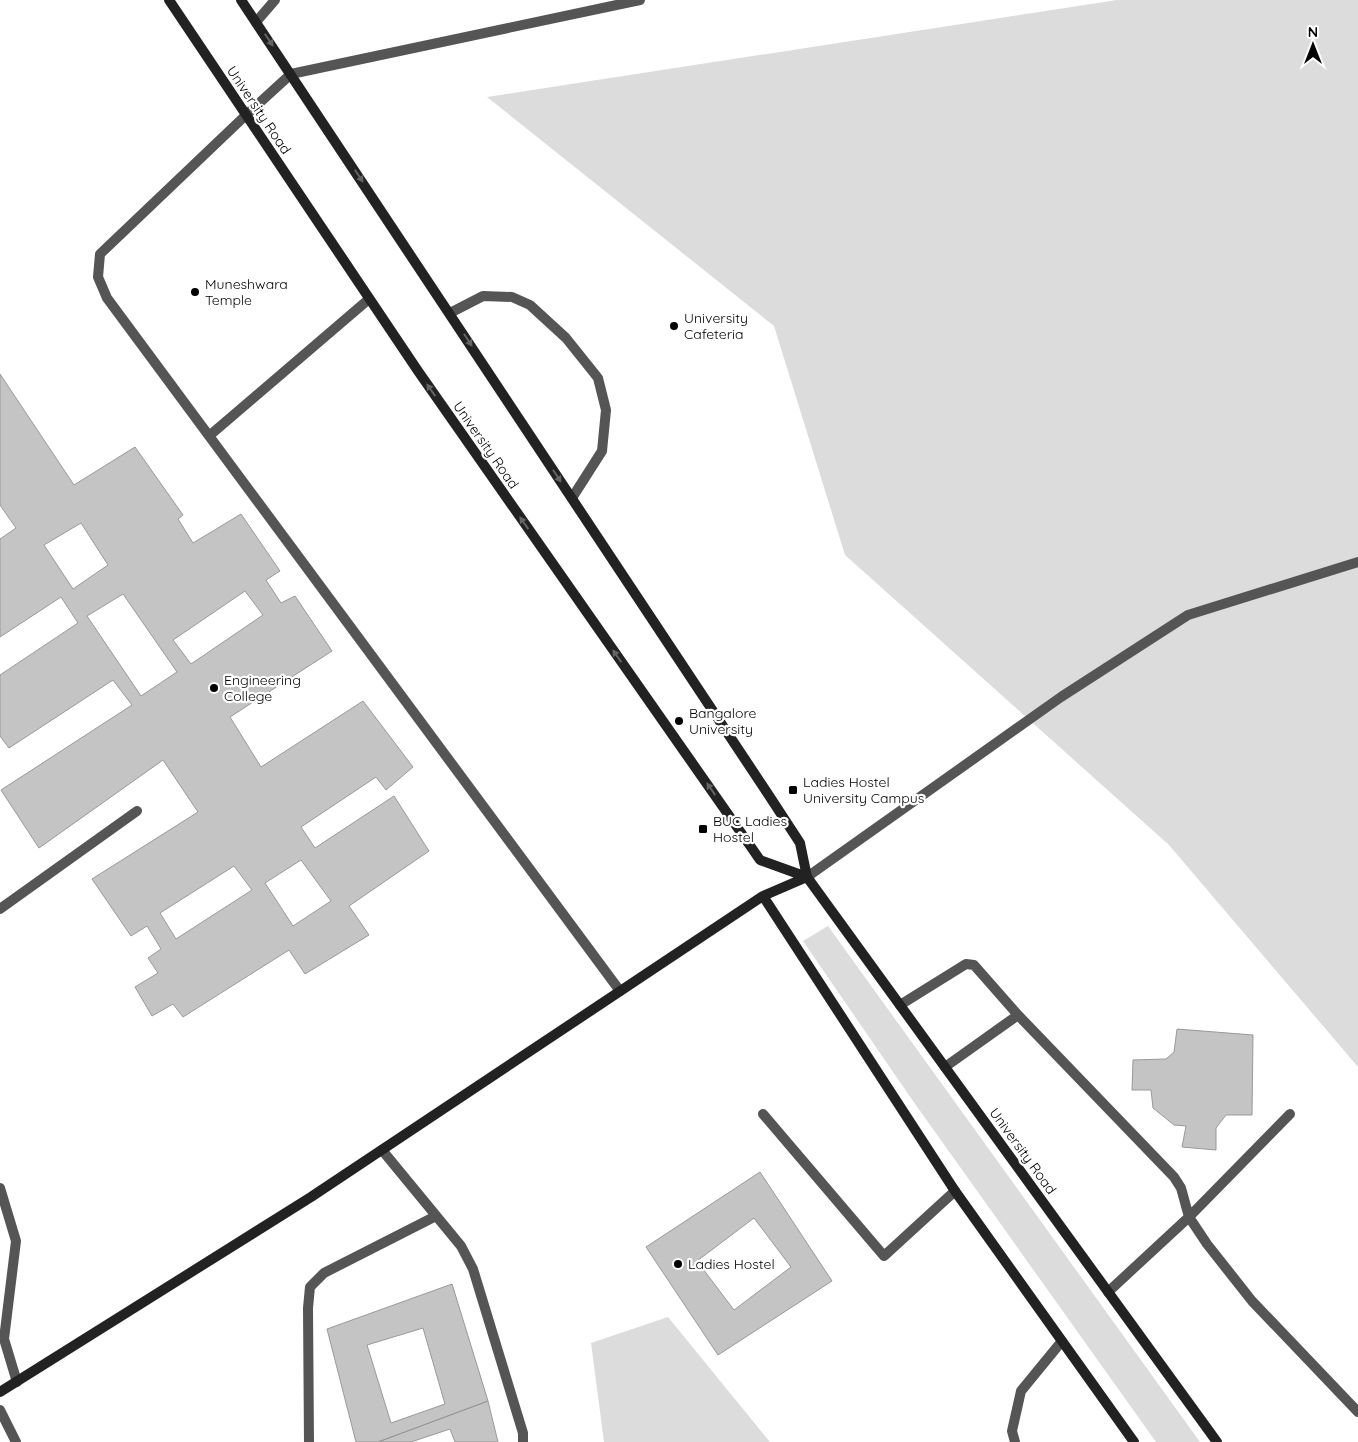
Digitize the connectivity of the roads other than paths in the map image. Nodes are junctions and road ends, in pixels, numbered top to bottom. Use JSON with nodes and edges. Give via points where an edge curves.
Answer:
{"nodes":[{"id":1,"x":169,"y":0,"type":"edge"},
{"id":2,"x":241,"y":0,"type":"edge"},
{"id":3,"x":275,"y":0,"type":"edge"},
{"id":4,"x":640,"y":0,"type":"edge"},
{"id":5,"x":256,"y":22,"type":"junction"},
{"id":6,"x":292,"y":74,"type":"junction"},
{"id":7,"x":246,"y":115,"type":"junction"},
{"id":8,"x":369,"y":299,"type":"junction"},
{"id":9,"x":450,"y":313,"type":"junction"},
{"id":10,"x":210,"y":436,"type":"junction"},
{"id":11,"x":572,"y":498,"type":"junction"},
{"id":12,"x":1358,"y":562,"type":"edge"},
{"id":13,"x":137,"y":811,"type":"dead end"},
{"id":14,"x":807,"y":877,"type":"junction"},
{"id":15,"x":763,"y":896,"type":"junction"},
{"id":16,"x":0,"y":910,"type":"edge"},
{"id":17,"x":620,"y":991,"type":"junction"},
{"id":18,"x":900,"y":1005,"type":"junction"},
{"id":19,"x":1018,"y":1015,"type":"junction"},
{"id":20,"x":945,"y":1067,"type":"junction"},
{"id":21,"x":763,"y":1114,"type":"dead end"},
{"id":22,"x":1290,"y":1114,"type":"dead end"},
{"id":23,"x":382,"y":1150,"type":"junction"},
{"id":24,"x":0,"y":1188,"type":"edge"},
{"id":25,"x":955,"y":1191,"type":"junction"},
{"id":26,"x":436,"y":1216,"type":"junction"},
{"id":27,"x":1189,"y":1217,"type":"junction"},
{"id":28,"x":1108,"y":1292,"type":"junction"},
{"id":29,"x":1062,"y":1340,"type":"junction"},
{"id":30,"x":17,"y":1382,"type":"junction"},
{"id":31,"x":0,"y":1392,"type":"edge"},
{"id":32,"x":0,"y":1410,"type":"edge"},
{"id":33,"x":1358,"y":1412,"type":"edge"},
{"id":34,"x":16,"y":1442,"type":"edge"},
{"id":35,"x":309,"y":1442,"type":"edge"},
{"id":36,"x":524,"y":1442,"type":"edge"},
{"id":37,"x":1015,"y":1442,"type":"edge"},
{"id":38,"x":1134,"y":1442,"type":"edge"},
{"id":39,"x":1217,"y":1442,"type":"edge"}],
"edges":[{"from":1,"to":7,"type":"main road","name":"University Road"},
{"from":2,"to":5,"type":"main road","name":"University Road"},
{"from":3,"to":5,"type":"street"},
{"from":4,"to":6,"type":"street"},
{"from":5,"to":6,"type":"main road","name":"University Road","one_way":true},
{"from":6,"to":7,"type":"street"},
{"from":6,"to":9,"type":"main road","name":"University Road","one_way":true},
{"from":7,"to":8,"type":"main road","name":"University Road"},
{"from":7,"to":10,"type":"street","via":[[100,254],[98,277],[107,298]]},
{"from":8,"to":10,"type":"street"},
{"from":14,"to":8,"type":"main road","name":"University Road","one_way":true,"via":[[760,860]]},
{"from":9,"to":11,"type":"main road","name":"University Road","one_way":true},
{"from":9,"to":11,"type":"street","via":[[483,296],[512,297],[530,305],[566,338],[598,378],[606,410],[602,450]]},
{"from":10,"to":17,"type":"street"},
{"from":11,"to":14,"type":"main road","name":"University Road","via":[[800,843]]},
{"from":12,"to":14,"type":"street","via":[[1188,615],[1061,697]]},
{"from":13,"to":16,"type":"street"},
{"from":14,"to":15,"type":"main road"},
{"from":14,"to":18,"type":"main road","name":"University Road"},
{"from":15,"to":17,"type":"main road"},
{"from":15,"to":25,"type":"main road"},
{"from":17,"to":23,"type":"main road"},
{"from":18,"to":19,"type":"street","via":[[966,964],[974,965]]},
{"from":18,"to":20,"type":"main road","name":"University Road"},
{"from":19,"to":20,"type":"street"},
{"from":19,"to":27,"type":"street","via":[[1174,1177],[1181,1188]]},
{"from":20,"to":28,"type":"main road","name":"University Road"},
{"from":21,"to":25,"type":"street","via":[[884,1256]]},
{"from":22,"to":27,"type":"street"},
{"from":23,"to":26,"type":"street"},
{"from":23,"to":30,"type":"main road"},
{"from":24,"to":30,"type":"street","via":[[16,1241],[4,1339]]},
{"from":25,"to":29,"type":"main road"},
{"from":26,"to":35,"type":"street","via":[[324,1273],[310,1287]]},
{"from":26,"to":36,"type":"street","via":[[461,1246],[473,1269]]},
{"from":27,"to":28,"type":"street"},
{"from":27,"to":33,"type":"street","via":[[1206,1244],[1252,1301]]},
{"from":28,"to":39,"type":"main road","name":"University Road"},
{"from":29,"to":37,"type":"street","via":[[1021,1391],[1012,1431]]},
{"from":29,"to":38,"type":"main road"},
{"from":30,"to":31,"type":"main road"},
{"from":32,"to":34,"type":"street"}]}
